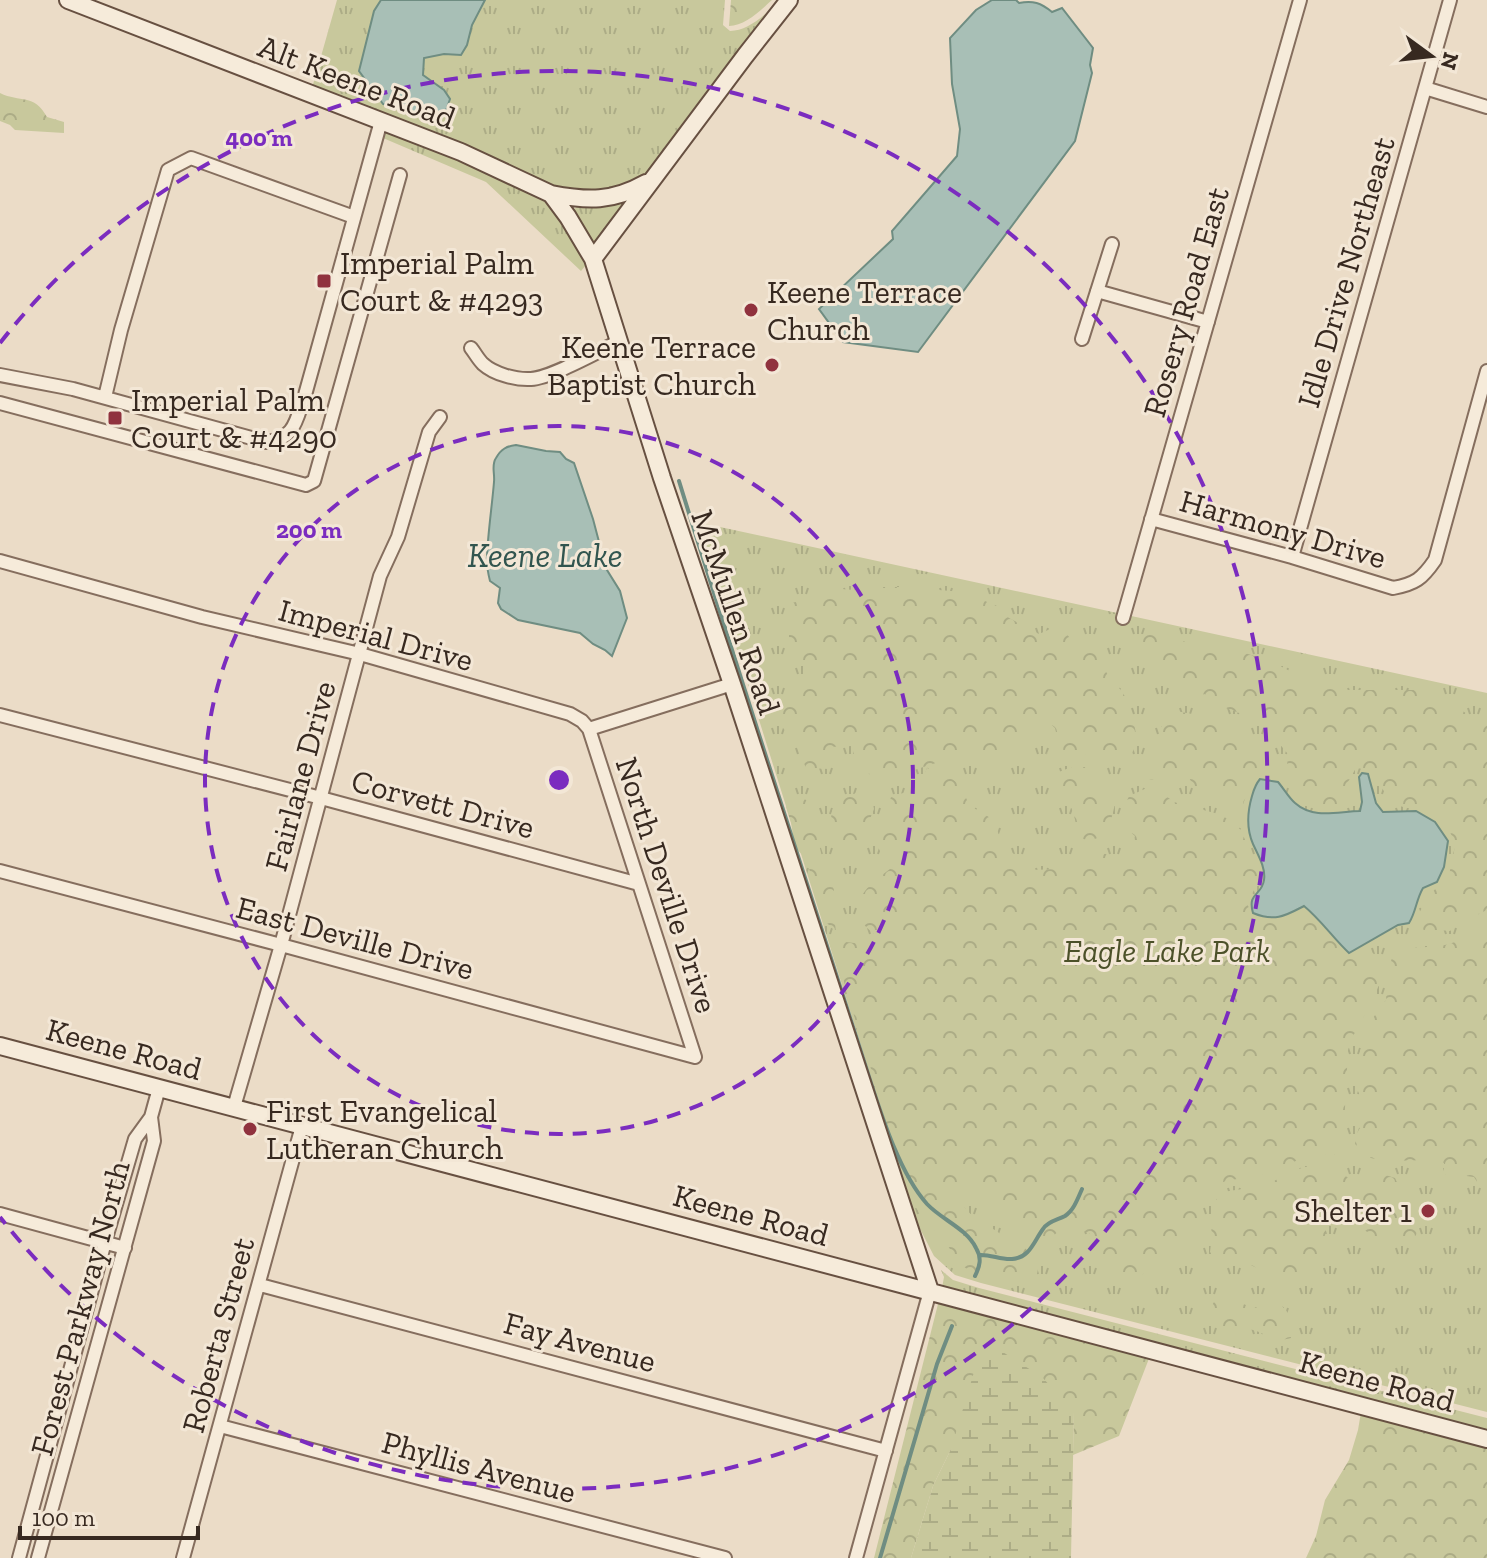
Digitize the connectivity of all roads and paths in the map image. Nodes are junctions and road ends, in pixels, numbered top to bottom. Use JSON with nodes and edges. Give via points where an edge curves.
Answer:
{"nodes":[{"id":1,"x":68,"y":0,"type":"edge"},
{"id":2,"x":789,"y":0,"type":"edge"},
{"id":3,"x":1300,"y":0,"type":"edge"},
{"id":4,"x":1450,"y":0,"type":"edge"},
{"id":5,"x":1425,"y":88,"type":"junction"},
{"id":6,"x":1487,"y":107,"type":"edge"},
{"id":7,"x":381,"y":121,"type":"junction"},
{"id":8,"x":400,"y":175,"type":"dead end"},
{"id":9,"x":651,"y":180,"type":"junction"},
{"id":10,"x":551,"y":194,"type":"junction"},
{"id":11,"x":354,"y":217,"type":"junction"},
{"id":12,"x":1112,"y":244,"type":"dead end"},
{"id":13,"x":593,"y":259,"type":"junction"},
{"id":14,"x":1097,"y":291,"type":"junction"},
{"id":15,"x":1208,"y":322,"type":"junction"},
{"id":16,"x":1082,"y":339,"type":"dead end"},
{"id":17,"x":620,"y":341,"type":"junction"},
{"id":18,"x":471,"y":348,"type":"dead end"},
{"id":19,"x":1487,"y":371,"type":"edge"},
{"id":20,"x":0,"y":375,"type":"edge"},
{"id":21,"x":105,"y":397,"type":"junction"},
{"id":22,"x":0,"y":403,"type":"edge"},
{"id":23,"x":440,"y":417,"type":"dead end"},
{"id":24,"x":1151,"y":519,"type":"junction"},
{"id":25,"x":1292,"y":557,"type":"junction"},
{"id":26,"x":0,"y":561,"type":"edge"},
{"id":27,"x":1123,"y":618,"type":"dead end"},
{"id":28,"x":360,"y":654,"type":"junction"},
{"id":29,"x":732,"y":684,"type":"junction"},
{"id":30,"x":0,"y":715,"type":"edge"},
{"id":31,"x":589,"y":729,"type":"junction"},
{"id":32,"x":321,"y":798,"type":"junction"},
{"id":33,"x":0,"y":871,"type":"edge"},
{"id":34,"x":639,"y":884,"type":"junction"},
{"id":35,"x":281,"y":945,"type":"junction"},
{"id":36,"x":0,"y":1046,"type":"edge"},
{"id":37,"x":695,"y":1057,"type":"joint"},
{"id":38,"x":159,"y":1088,"type":"junction"},
{"id":39,"x":234,"y":1107,"type":"junction"},
{"id":40,"x":151,"y":1117,"type":"junction"},
{"id":41,"x":302,"y":1126,"type":"junction"},
{"id":42,"x":0,"y":1214,"type":"edge"},
{"id":43,"x":105,"y":1242,"type":"junction"},
{"id":44,"x":125,"y":1248,"type":"junction"},
{"id":45,"x":260,"y":1285,"type":"junction"},
{"id":46,"x":930,"y":1291,"type":"junction"},
{"id":47,"x":220,"y":1426,"type":"junction"},
{"id":48,"x":1487,"y":1439,"type":"edge"},
{"id":49,"x":886,"y":1451,"type":"junction"},
{"id":50,"x":19,"y":1558,"type":"edge"},
{"id":51,"x":38,"y":1558,"type":"edge"},
{"id":52,"x":183,"y":1558,"type":"edge"},
{"id":53,"x":725,"y":1558,"type":"edge"},
{"id":54,"x":856,"y":1558,"type":"edge"}],
"edges":[{"from":1,"to":7,"type":"street","name":"Alt Keene Road"},
{"from":2,"to":9,"type":"street"},
{"from":3,"to":15,"type":"street","name":"Rosery Road East"},
{"from":4,"to":5,"type":"street","name":"Idle Drive Northeast"},
{"from":5,"to":6,"type":"street"},
{"from":5,"to":25,"type":"street","name":"Idle Drive Northeast"},
{"from":7,"to":10,"type":"street","name":"Alt Keene Road"},
{"from":7,"to":11,"type":"street"},
{"from":8,"to":22,"type":"street","via":[[311,484]]},
{"from":9,"to":10,"type":"street","via":[[611,198]]},
{"from":9,"to":13,"type":"street"},
{"from":10,"to":13,"type":"street"},
{"from":11,"to":21,"type":"street","via":[[305,395],[292,431],[279,441],[266,442]]},
{"from":11,"to":21,"type":"street","via":[[191,158],[168,170]]},
{"from":12,"to":14,"type":"street"},
{"from":13,"to":17,"type":"street","name":"McMullen Road"},
{"from":14,"to":15,"type":"street"},
{"from":14,"to":16,"type":"street"},
{"from":15,"to":24,"type":"street","name":"Rosery Road East"},
{"from":17,"to":18,"type":"street","via":[[532,379],[497,372]]},
{"from":17,"to":29,"type":"street","name":"McMullen Road"},
{"from":19,"to":25,"type":"street","name":"Harmony Drive","via":[[1435,560],[1424,576],[1393,588]]},
{"from":20,"to":21,"type":"street"},
{"from":23,"to":28,"type":"street","name":"Fairlane Drive","via":[[429,432],[398,537],[380,576]]},
{"from":24,"to":25,"type":"street","name":"Harmony Drive"},
{"from":24,"to":27,"type":"street","name":"Rosery Road East"},
{"from":26,"to":28,"type":"street","name":"Imperial Drive"},
{"from":28,"to":31,"type":"street","name":"Imperial Drive","via":[[570,714]]},
{"from":28,"to":32,"type":"street","name":"Fairlane Drive"},
{"from":29,"to":31,"type":"street"},
{"from":29,"to":46,"type":"street","name":"McMullen Road"},
{"from":30,"to":32,"type":"street","name":"Corvett Drive"},
{"from":31,"to":34,"type":"street","name":"North Deville Drive"},
{"from":32,"to":34,"type":"street","name":"Corvett Drive"},
{"from":32,"to":35,"type":"street","name":"Fairlane Drive"},
{"from":33,"to":35,"type":"street","name":"East Deville Drive"},
{"from":34,"to":37,"type":"street","name":"North Deville Drive"},
{"from":35,"to":37,"type":"street","name":"East Deville Drive"},
{"from":35,"to":39,"type":"street","name":"Fairlane Drive"},
{"from":36,"to":38,"type":"street","name":"Keene Road"},
{"from":38,"to":39,"type":"street","name":"Keene Road"},
{"from":38,"to":40,"type":"street","name":"Forest Parkway North"},
{"from":39,"to":41,"type":"street","name":"Keene Road"},
{"from":40,"to":43,"type":"street","name":"Forest Parkway North","via":[[135,1139]]},
{"from":40,"to":44,"type":"street","name":"Forest Parkway North","via":[[154,1141]]},
{"from":41,"to":45,"type":"street","name":"Roberta Street"},
{"from":41,"to":46,"type":"street","name":"Keene Road"},
{"from":42,"to":43,"type":"street"},
{"from":43,"to":44,"type":"street"},
{"from":43,"to":50,"type":"street","name":"Forest Parkway North"},
{"from":44,"to":51,"type":"street","name":"Forest Parkway North"},
{"from":45,"to":47,"type":"street","name":"Roberta Street"},
{"from":45,"to":49,"type":"street","name":"Fay Avenue"},
{"from":46,"to":48,"type":"street","name":"Keene Road"},
{"from":46,"to":49,"type":"street"},
{"from":47,"to":52,"type":"street","name":"Roberta Street"},
{"from":47,"to":53,"type":"street","name":"Phyllis Avenue"},
{"from":49,"to":54,"type":"street"}]}
